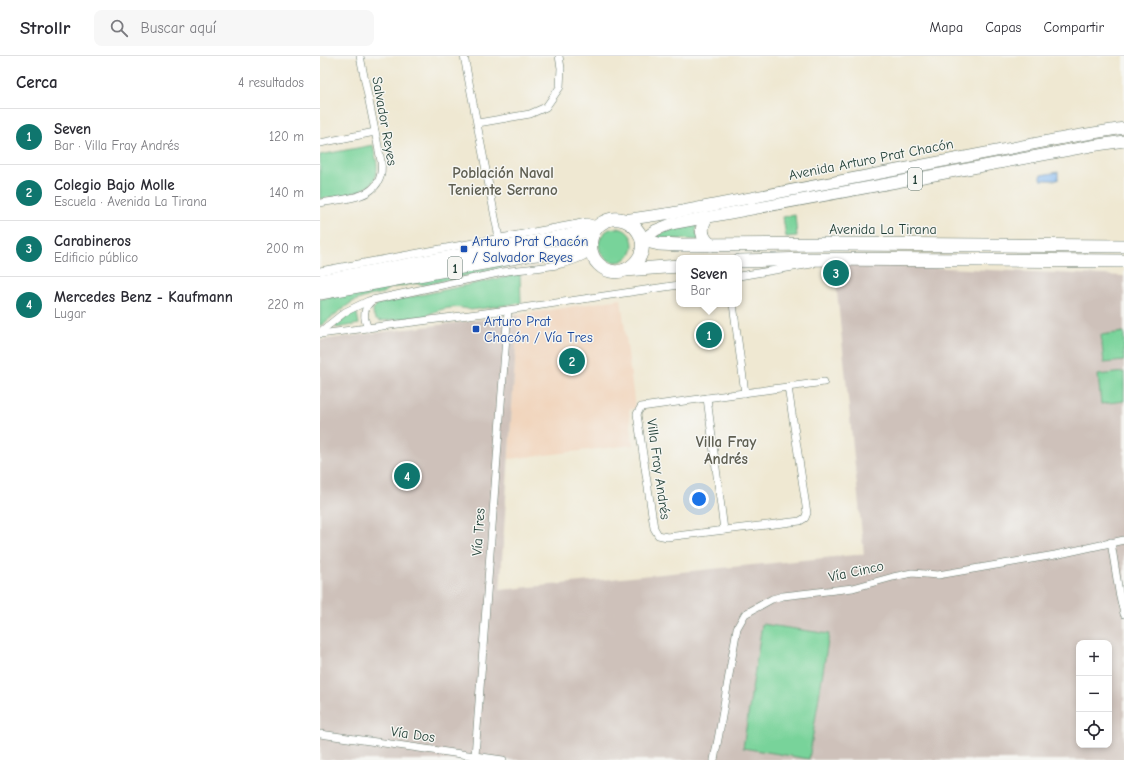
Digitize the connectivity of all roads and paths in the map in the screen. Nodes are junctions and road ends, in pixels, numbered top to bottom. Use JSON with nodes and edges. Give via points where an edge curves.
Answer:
{"nodes":[{"id":1,"x":360,"y":56,"type":"edge"},
{"id":2,"x":464,"y":56,"type":"edge"},
{"id":3,"x":559,"y":56,"type":"edge"},
{"id":4,"x":478,"y":123,"type":"junction"},
{"id":5,"x":1124,"y":128,"type":"edge"},
{"id":6,"x":375,"y":132,"type":"junction"},
{"id":7,"x":1124,"y":141,"type":"edge"},
{"id":8,"x":320,"y":143,"type":"edge"},
{"id":9,"x":320,"y":203,"type":"edge"},
{"id":10,"x":706,"y":218,"type":"junction"},
{"id":11,"x":624,"y":220,"type":"junction"},
{"id":12,"x":598,"y":226,"type":"junction"},
{"id":13,"x":499,"y":238,"type":"junction"},
{"id":14,"x":642,"y":240,"type":"junction"},
{"id":15,"x":711,"y":245,"type":"junction"},
{"id":16,"x":1124,"y":246,"type":"edge"},
{"id":17,"x":591,"y":252,"type":"junction"},
{"id":18,"x":835,"y":260,"type":"junction"},
{"id":19,"x":742,"y":261,"type":"edge"},
{"id":20,"x":1124,"y":261,"type":"edge"},
{"id":21,"x":676,"y":266,"type":"edge"},
{"id":22,"x":623,"y":270,"type":"junction"},
{"id":23,"x":320,"y":271,"type":"edge"},
{"id":24,"x":742,"y":276,"type":"edge"},
{"id":25,"x":320,"y":282,"type":"edge"},
{"id":26,"x":676,"y":285,"type":"edge"},
{"id":27,"x":320,"y":293,"type":"edge"},
{"id":28,"x":374,"y":299,"type":"junction"},
{"id":29,"x":733,"y":307,"type":"edge"},
{"id":30,"x":508,"y":310,"type":"junction"},
{"id":31,"x":368,"y":328,"type":"junction"},
{"id":32,"x":320,"y":333,"type":"edge"},
{"id":33,"x":824,"y":382,"type":"dead end"},
{"id":34,"x":788,"y":387,"type":"junction"},
{"id":35,"x":745,"y":393,"type":"junction"},
{"id":36,"x":707,"y":398,"type":"junction"},
{"id":37,"x":724,"y":530,"type":"junction"},
{"id":38,"x":1124,"y":540,"type":"edge"},
{"id":39,"x":1111,"y":542,"type":"junction"},
{"id":40,"x":1121,"y":592,"type":"edge"},
{"id":41,"x":1124,"y":614,"type":"edge"},
{"id":42,"x":320,"y":734,"type":"edge"},
{"id":43,"x":475,"y":756,"type":"junction"},
{"id":44,"x":503,"y":760,"type":"edge"},
{"id":45,"x":714,"y":760,"type":"edge"}],
"edges":[{"from":1,"to":6,"type":"street","name":"Salvador Reyes"},
{"from":2,"to":4,"type":"street"},
{"from":3,"to":4,"type":"street","via":[[560,87],[546,107],[530,114]]},
{"from":4,"to":13,"type":"street"},
{"from":5,"to":11,"type":"main road","name":"Avenida Arturo Prat Chacón","number":"1"},
{"from":6,"to":8,"type":"street"},
{"from":6,"to":9,"type":"street","name":"Salvador Reyes","via":[[382,166],[380,178],[374,188],[362,195]]},
{"from":7,"to":10,"type":"main road","name":"Avenida Arturo Prat Chacón","number":"1"},
{"from":10,"to":14,"type":"main road","name":"Avenida Arturo Prat Chacón","number":"1","via":[[664,227]]},
{"from":10,"to":15,"type":"highway","via":[[702,232],[705,240]]},
{"from":11,"to":12,"type":"highway","name":"Avenida Arturo Prat Chacón","number":"1","via":[[612,219]]},
{"from":11,"to":14,"type":"highway","via":[[636,228]]},
{"from":12,"to":13,"type":"street","name":"Avenida Arturo Prat Chacón","via":[[581,223]]},
{"from":12,"to":17,"type":"highway","via":[[591,239]]},
{"from":12,"to":25,"type":"highway","name":"Avenida Arturo Prat Chacón","number":"1","via":[[564,236]]},
{"from":13,"to":23,"type":"street","name":"Avenida Arturo Prat Chacón"},
{"from":14,"to":15,"type":"highway","name":"Avenida La Tirana","via":[[668,245]]},
{"from":14,"to":22,"type":"highway","via":[[641,253],[637,261]]},
{"from":15,"to":16,"type":"highway","name":"Avenida La Tirana"},
{"from":17,"to":22,"type":"highway","via":[[602,267],[612,271]]},
{"from":17,"to":27,"type":"highway","number":"1","via":[[575,250],[521,256]]},
{"from":17,"to":28,"type":"street","via":[[568,263],[516,270]]},
{"from":18,"to":19,"type":"highway"},
{"from":18,"to":20,"type":"highway"},
{"from":18,"to":24,"type":"street"},
{"from":21,"to":22,"type":"highway"},
{"from":26,"to":30,"type":"street"},
{"from":28,"to":31,"type":"street","via":[[365,310]]},
{"from":28,"to":32,"type":"street","via":[[345,312]]},
{"from":29,"to":35,"type":"street"},
{"from":30,"to":31,"type":"street"},
{"from":30,"to":43,"type":"street","name":"Vía Tres"},
{"from":31,"to":32,"type":"street"},
{"from":33,"to":34,"type":"street","name":"Villa Fray Andrés"},
{"from":34,"to":35,"type":"street","name":"Villa Fray Andrés"},
{"from":34,"to":37,"type":"street","name":"Villa Fray Andrés","via":[[806,516],[800,521]]},
{"from":35,"to":36,"type":"street","name":"Villa Fray Andrés"},
{"from":36,"to":37,"type":"street"},
{"from":36,"to":37,"type":"street","name":"Villa Fray Andrés","via":[[644,406],[639,409],[638,414],[656,533],[667,537]]},
{"from":38,"to":39,"type":"street","name":"Vía Cinco"},
{"from":39,"to":40,"type":"street"},
{"from":39,"to":45,"type":"street","name":"Vía Cinco","via":[[1055,555],[938,575],[912,573],[852,588],[783,596],[744,614],[737,628]]},
{"from":40,"to":41,"type":"street"},
{"from":42,"to":43,"type":"street","name":"Vía Dos"},
{"from":43,"to":44,"type":"street","name":"Vía Dos"}]}
